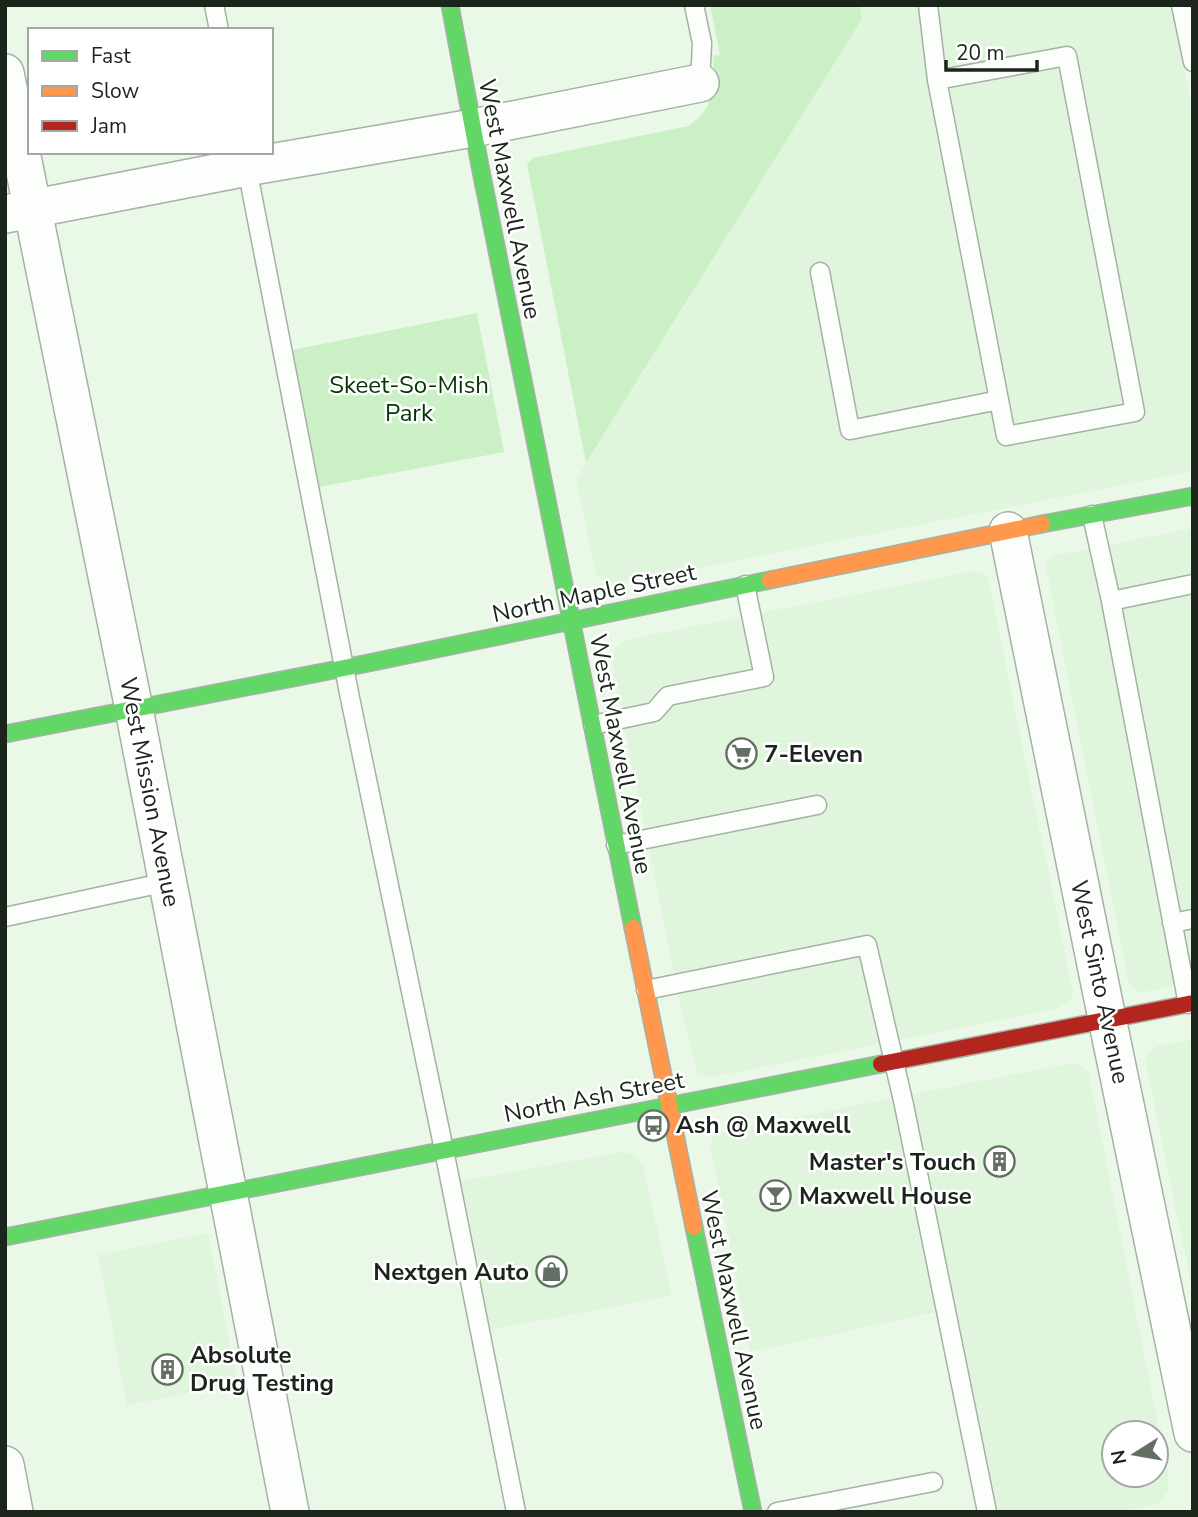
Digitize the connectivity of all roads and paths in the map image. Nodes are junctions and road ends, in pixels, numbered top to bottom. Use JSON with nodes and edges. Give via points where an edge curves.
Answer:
{"nodes":[{"id":1,"x":214,"y":5,"type":"edge"},
{"id":2,"x":450,"y":5,"type":"edge"},
{"id":3,"x":694,"y":5,"type":"edge"},
{"id":4,"x":928,"y":5,"type":"edge"},
{"id":5,"x":1181,"y":5,"type":"edge"},
{"id":6,"x":219,"y":28,"type":"edge"},
{"id":7,"x":1193,"y":62,"type":"edge"},
{"id":8,"x":5,"y":73,"type":"edge"},
{"id":9,"x":937,"y":80,"type":"junction"},
{"id":10,"x":700,"y":83,"type":"joint"},
{"id":11,"x":473,"y":128,"type":"junction"},
{"id":12,"x":246,"y":160,"type":"edge"},
{"id":13,"x":19,"y":212,"type":"edge"},
{"id":14,"x":820,"y":272,"type":"dead end"},
{"id":15,"x":999,"y":400,"type":"junction"},
{"id":16,"x":1193,"y":496,"type":"edge"},
{"id":17,"x":1092,"y":515,"type":"junction"},
{"id":18,"x":1009,"y":531,"type":"junction"},
{"id":19,"x":1193,"y":584,"type":"edge"},
{"id":20,"x":745,"y":585,"type":"junction"},
{"id":21,"x":1111,"y":601,"type":"junction"},
{"id":22,"x":571,"y":621,"type":"junction"},
{"id":23,"x":344,"y":668,"type":"junction"},
{"id":24,"x":134,"y":709,"type":"junction"},
{"id":25,"x":593,"y":725,"type":"junction"},
{"id":26,"x":5,"y":734,"type":"edge"},
{"id":27,"x":817,"y":805,"type":"dead end"},
{"id":28,"x":616,"y":845,"type":"junction"},
{"id":29,"x":167,"y":882,"type":"junction"},
{"id":30,"x":5,"y":916,"type":"edge"},
{"id":31,"x":1193,"y":919,"type":"edge"},
{"id":32,"x":1172,"y":923,"type":"junction"},
{"id":33,"x":646,"y":990,"type":"junction"},
{"id":34,"x":1190,"y":1003,"type":"edge"},
{"id":35,"x":1107,"y":1019,"type":"junction"},
{"id":36,"x":894,"y":1061,"type":"junction"},
{"id":37,"x":668,"y":1105,"type":"junction"},
{"id":38,"x":444,"y":1150,"type":"junction"},
{"id":39,"x":228,"y":1193,"type":"junction"},
{"id":40,"x":5,"y":1237,"type":"edge"},
{"id":41,"x":1193,"y":1433,"type":"edge"},
{"id":42,"x":5,"y":1465,"type":"edge"},
{"id":43,"x":933,"y":1482,"type":"dead end"},
{"id":44,"x":14,"y":1512,"type":"edge"},
{"id":45,"x":290,"y":1512,"type":"edge"},
{"id":46,"x":516,"y":1512,"type":"edge"},
{"id":47,"x":753,"y":1512,"type":"edge"},
{"id":48,"x":777,"y":1512,"type":"edge"},
{"id":49,"x":987,"y":1512,"type":"edge"}],
"edges":[{"from":1,"to":6,"type":"lane"},
{"from":2,"to":11,"type":"main road","name":"West Maxwell Avenue"},
{"from":3,"to":10,"type":"lane","via":[[702,43]]},
{"from":4,"to":9,"type":"lane"},
{"from":5,"to":7,"type":"lane"},
{"from":8,"to":13,"type":"street","name":"West Mission Avenue"},
{"from":9,"to":15,"type":"lane"},
{"from":9,"to":15,"type":"lane","via":[[1067,56],[1135,412],[1006,436]]},
{"from":10,"to":11,"type":"street"},
{"from":11,"to":12,"type":"street"},
{"from":11,"to":22,"type":"main road","name":"West Maxwell Avenue"},
{"from":12,"to":13,"type":"street"},
{"from":12,"to":23,"type":"lane"},
{"from":13,"to":24,"type":"street","name":"West Mission Avenue"},
{"from":14,"to":15,"type":"lane","via":[[850,430]]},
{"from":16,"to":17,"type":"main road","name":"North Maple Street"},
{"from":17,"to":18,"type":"main road","name":"North Maple Street"},
{"from":17,"to":21,"type":"lane"},
{"from":18,"to":20,"type":"main road","name":"North Maple Street"},
{"from":18,"to":35,"type":"street","name":"West Sinto Avenue"},
{"from":19,"to":21,"type":"lane"},
{"from":20,"to":22,"type":"main road","name":"North Maple Street"},
{"from":20,"to":25,"type":"lane","via":[[764,677],[668,696],[654,712]]},
{"from":21,"to":32,"type":"lane"},
{"from":22,"to":23,"type":"main road","name":"North Maple Street"},
{"from":22,"to":25,"type":"main road","name":"West Maxwell Avenue"},
{"from":23,"to":24,"type":"main road","name":"North Maple Street"},
{"from":23,"to":38,"type":"lane"},
{"from":24,"to":26,"type":"main road","name":"North Maple Street"},
{"from":24,"to":29,"type":"street","name":"West Mission Avenue"},
{"from":25,"to":28,"type":"main road","name":"West Maxwell Avenue"},
{"from":27,"to":28,"type":"lane"},
{"from":28,"to":33,"type":"main road","name":"West Maxwell Avenue"},
{"from":29,"to":30,"type":"lane"},
{"from":29,"to":39,"type":"street","name":"West Mission Avenue"},
{"from":31,"to":32,"type":"lane"},
{"from":32,"to":34,"type":"lane"},
{"from":33,"to":36,"type":"lane","via":[[867,945]]},
{"from":33,"to":37,"type":"main road","name":"West Maxwell Avenue"},
{"from":34,"to":35,"type":"main road","name":"North Ash Street"},
{"from":35,"to":36,"type":"main road","name":"North Ash Street"},
{"from":35,"to":41,"type":"street","name":"West Sinto Avenue"},
{"from":36,"to":37,"type":"main road","name":"North Ash Street"},
{"from":36,"to":49,"type":"lane"},
{"from":37,"to":38,"type":"main road","name":"North Ash Street"},
{"from":37,"to":47,"type":"main road","name":"West Maxwell Avenue"},
{"from":38,"to":39,"type":"main road","name":"North Ash Street"},
{"from":38,"to":46,"type":"lane"},
{"from":39,"to":40,"type":"main road","name":"North Ash Street"},
{"from":39,"to":45,"type":"street","name":"West Mission Avenue"},
{"from":42,"to":44,"type":"street"},
{"from":43,"to":48,"type":"lane"}]}
